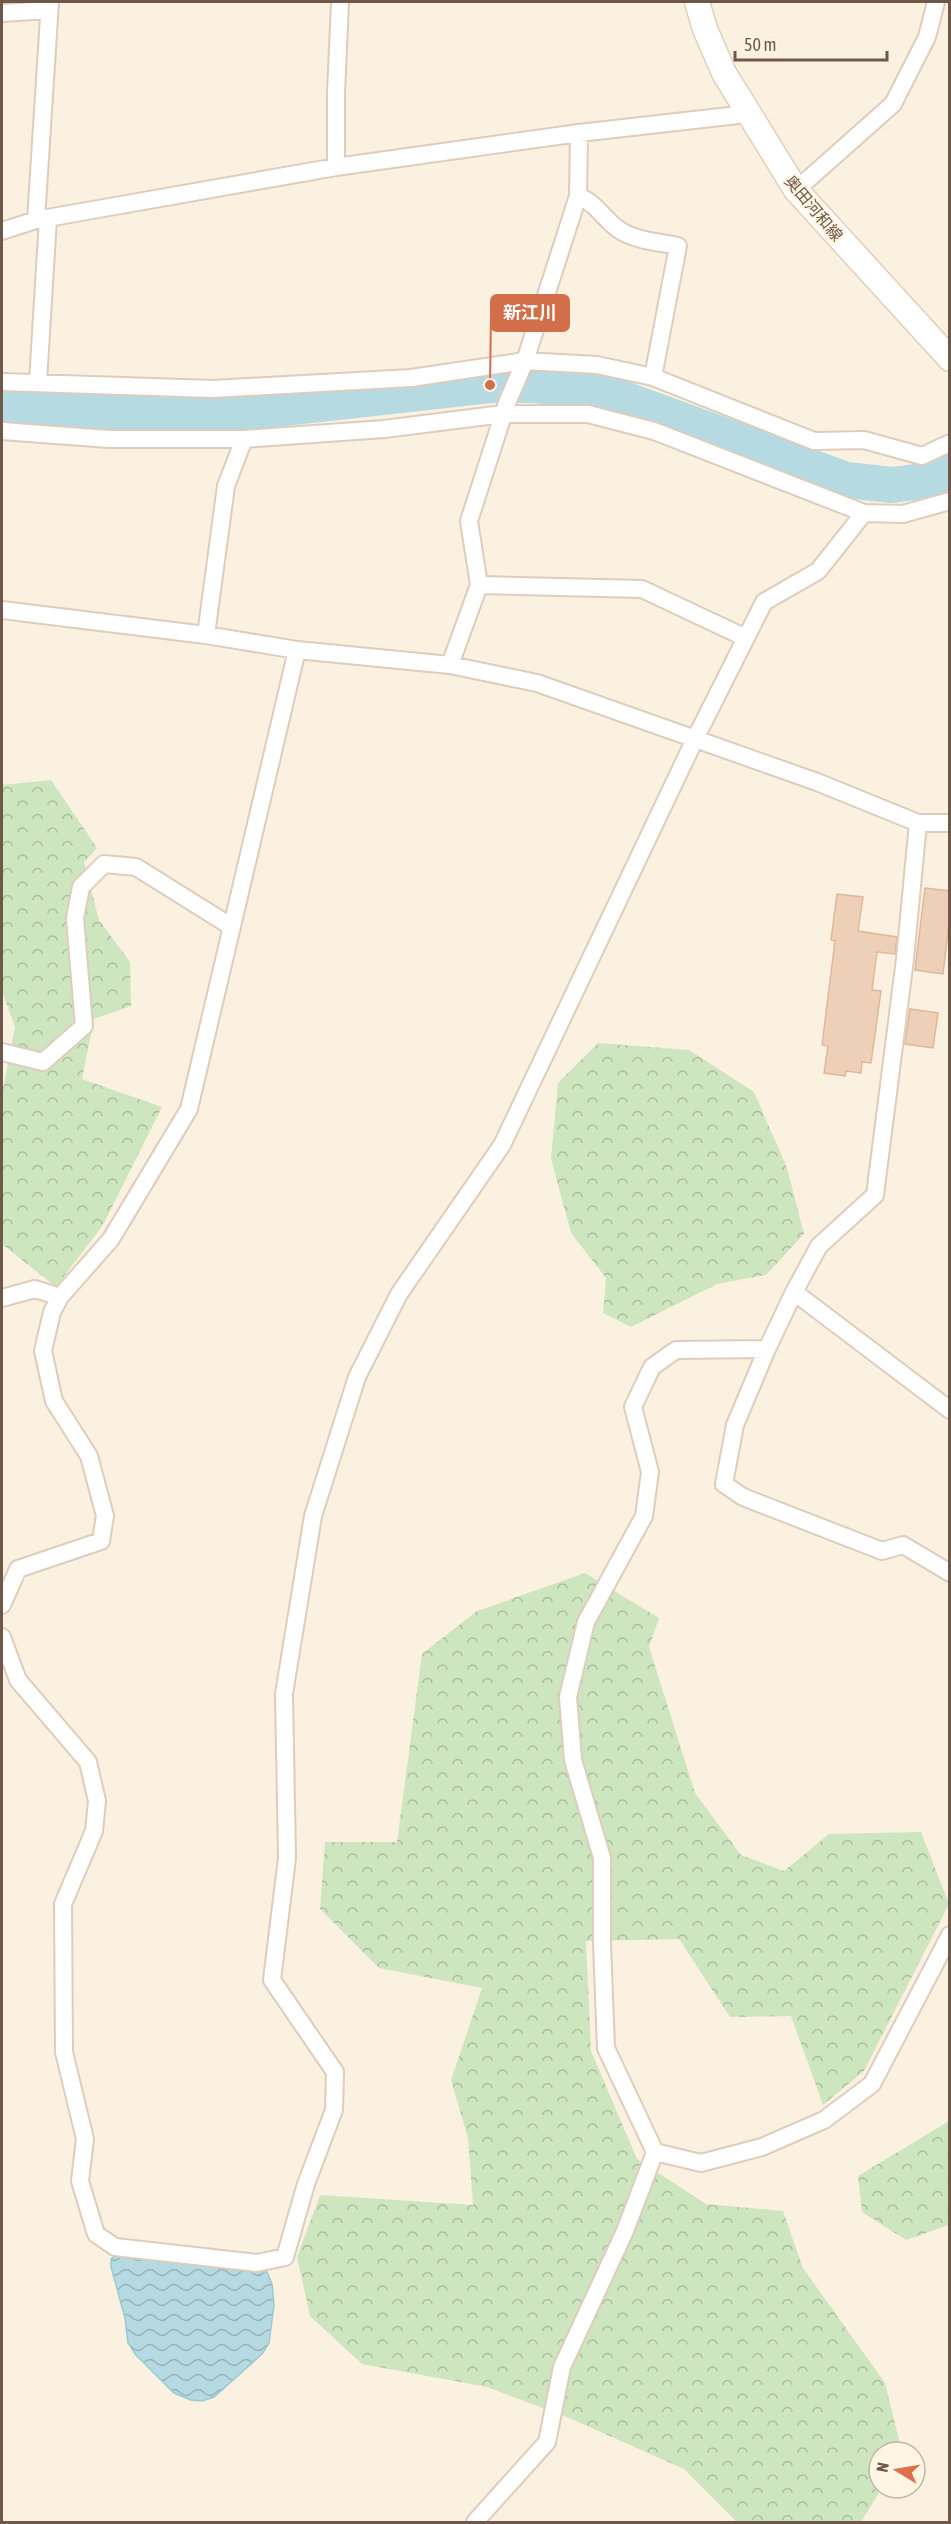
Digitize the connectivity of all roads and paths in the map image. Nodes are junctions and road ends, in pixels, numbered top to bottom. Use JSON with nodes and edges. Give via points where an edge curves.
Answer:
{"nodes":[{"id":1,"x":340,"y":2,"type":"edge"},
{"id":2,"x":697,"y":2,"type":"edge"},
{"id":3,"x":936,"y":2,"type":"edge"},
{"id":4,"x":50,"y":6,"type":"edge"},
{"id":5,"x":2,"y":13,"type":"edge"},
{"id":6,"x":747,"y":114,"type":"junction"},
{"id":7,"x":579,"y":133,"type":"junction"},
{"id":8,"x":336,"y":167,"type":"junction"},
{"id":9,"x":796,"y":190,"type":"junction"},
{"id":10,"x":578,"y":196,"type":"junction"},
{"id":11,"x":42,"y":219,"type":"junction"},
{"id":12,"x":2,"y":231,"type":"edge"},
{"id":13,"x":950,"y":359,"type":"edge"},
{"id":14,"x":525,"y":361,"type":"junction"},
{"id":15,"x":653,"y":377,"type":"junction"},
{"id":16,"x":2,"y":382,"type":"edge"},
{"id":17,"x":38,"y":382,"type":"junction"},
{"id":18,"x":505,"y":408,"type":"junction"},
{"id":19,"x":2,"y":431,"type":"edge"},
{"id":20,"x":244,"y":439,"type":"junction"},
{"id":21,"x":950,"y":443,"type":"edge"},
{"id":22,"x":950,"y":501,"type":"edge"},
{"id":23,"x":864,"y":513,"type":"junction"},
{"id":24,"x":479,"y":585,"type":"junction"},
{"id":25,"x":2,"y":610,"type":"edge"},
{"id":26,"x":206,"y":635,"type":"junction"},
{"id":27,"x":746,"y":638,"type":"junction"},
{"id":28,"x":297,"y":650,"type":"junction"},
{"id":29,"x":450,"y":665,"type":"junction"},
{"id":30,"x":695,"y":740,"type":"junction"},
{"id":31,"x":918,"y":823,"type":"junction"},
{"id":32,"x":950,"y":823,"type":"edge"},
{"id":33,"x":232,"y":927,"type":"junction"},
{"id":34,"x":2,"y":1052,"type":"edge"},
{"id":35,"x":794,"y":1292,"type":"junction"},
{"id":36,"x":60,"y":1297,"type":"junction"},
{"id":37,"x":2,"y":1298,"type":"edge"},
{"id":38,"x":767,"y":1349,"type":"junction"},
{"id":39,"x":950,"y":1410,"type":"edge"},
{"id":40,"x":950,"y":1573,"type":"edge"},
{"id":41,"x":2,"y":1605,"type":"edge"},
{"id":42,"x":2,"y":1637,"type":"edge"},
{"id":43,"x":950,"y":1935,"type":"edge"},
{"id":44,"x":655,"y":2152,"type":"junction"},
{"id":45,"x":475,"y":2523,"type":"edge"}],
"edges":[{"from":1,"to":8,"type":"street"},
{"from":2,"to":6,"type":"main road","name":"奥田河和線","via":[[724,73]]},
{"from":3,"to":9,"type":"street","via":[[927,37],[893,104]]},
{"from":4,"to":5,"type":"street"},
{"from":4,"to":11,"type":"street"},
{"from":6,"to":7,"type":"street"},
{"from":6,"to":9,"type":"main road","name":"奥田河和線"},
{"from":7,"to":8,"type":"street"},
{"from":7,"to":10,"type":"street"},
{"from":8,"to":11,"type":"street"},
{"from":9,"to":13,"type":"main road","name":"奥田河和線"},
{"from":10,"to":14,"type":"street"},
{"from":10,"to":15,"type":"street","via":[[618,230],[678,246]]},
{"from":11,"to":12,"type":"street"},
{"from":11,"to":17,"type":"street"},
{"from":14,"to":15,"type":"street","via":[[597,365]]},
{"from":14,"to":17,"type":"street","via":[[411,378],[213,389]]},
{"from":14,"to":18,"type":"street"},
{"from":15,"to":21,"type":"street","via":[[814,441],[864,440],[922,456]]},
{"from":16,"to":17,"type":"street"},
{"from":18,"to":20,"type":"street","via":[[384,429]]},
{"from":18,"to":23,"type":"street","via":[[588,414],[654,431]]},
{"from":18,"to":24,"type":"street","via":[[469,521]]},
{"from":19,"to":20,"type":"street","via":[[109,439]]},
{"from":20,"to":26,"type":"street","via":[[225,486]]},
{"from":22,"to":23,"type":"street","via":[[903,514]]},
{"from":23,"to":27,"type":"street","via":[[818,571],[764,602]]},
{"from":24,"to":27,"type":"street","via":[[642,589]]},
{"from":24,"to":29,"type":"street"},
{"from":25,"to":26,"type":"street"},
{"from":26,"to":28,"type":"street"},
{"from":27,"to":30,"type":"street"},
{"from":28,"to":29,"type":"street"},
{"from":28,"to":33,"type":"street"},
{"from":29,"to":30,"type":"street","via":[[537,683]]},
{"from":30,"to":31,"type":"street","via":[[817,782]]},
{"from":30,"to":42,"type":"street","via":[[502,1145],[399,1294],[357,1377],[313,1516],[284,1694],[286,1858],[272,1980],[336,2072],[334,2110],[306,2184],[285,2257],[257,2263],[115,2247],[96,2234],[80,2181],[85,2139],[64,2052],[63,1904],[94,1831],[96,1801],[88,1762],[18,1680]]},
{"from":31,"to":32,"type":"street"},
{"from":31,"to":35,"type":"street","via":[[875,1195],[819,1246]]},
{"from":33,"to":34,"type":"street","via":[[136,867],[104,864],[81,887],[75,918],[84,1026],[43,1062]]},
{"from":33,"to":36,"type":"street","via":[[189,1109],[111,1239]]},
{"from":35,"to":38,"type":"street"},
{"from":35,"to":39,"type":"street"},
{"from":36,"to":37,"type":"street","via":[[35,1289]]},
{"from":36,"to":41,"type":"street","via":[[52,1312],[43,1351],[54,1401],[89,1456],[105,1516],[101,1540],[18,1569]]},
{"from":38,"to":40,"type":"street","via":[[735,1425],[724,1484],[743,1497],[882,1551],[903,1545]]},
{"from":38,"to":44,"type":"street","via":[[676,1350],[652,1367],[633,1407],[650,1472],[644,1515],[586,1622],[568,1697],[573,1760],[602,1858],[606,2048]]},
{"from":43,"to":44,"type":"street","via":[[872,2084],[824,2120],[762,2147],[701,2163]]},
{"from":44,"to":45,"type":"street","via":[[625,2231],[562,2367],[548,2442]]}]}
